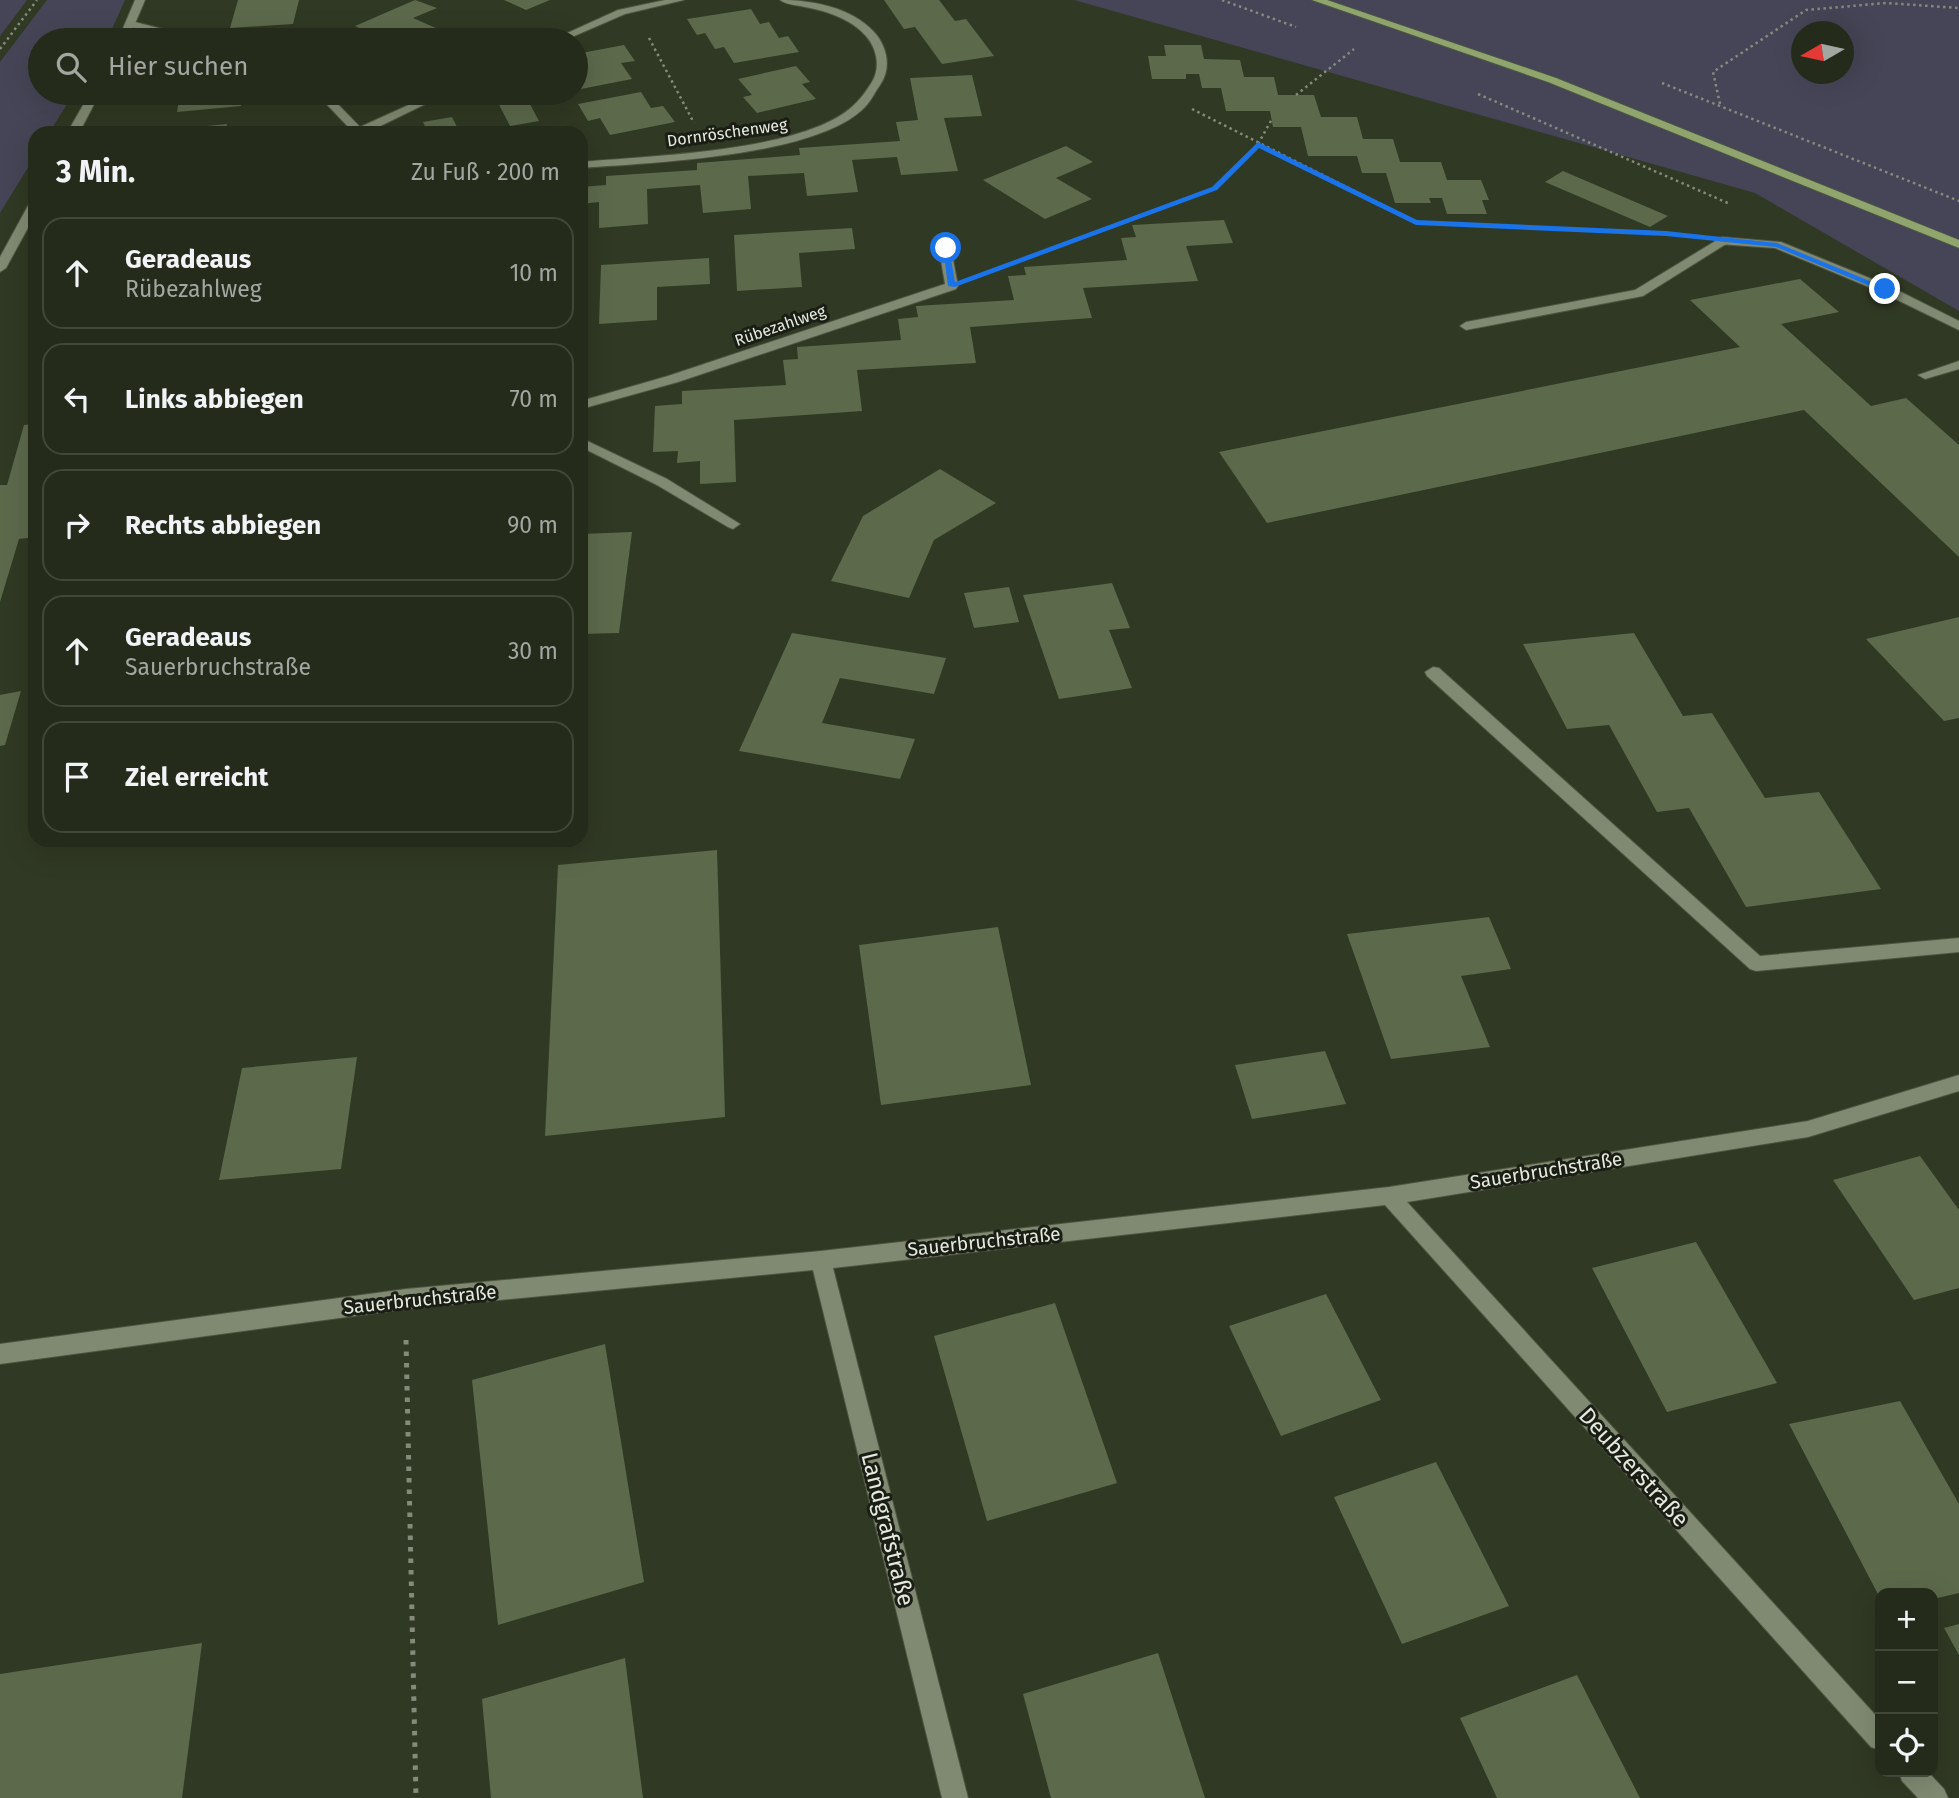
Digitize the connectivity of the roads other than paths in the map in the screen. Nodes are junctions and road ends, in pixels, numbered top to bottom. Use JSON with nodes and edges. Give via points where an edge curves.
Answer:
{"nodes":[{"id":1,"x":140,"y":0,"type":"edge"},
{"id":2,"x":679,"y":0,"type":"edge"},
{"id":3,"x":785,"y":0,"type":"edge"},
{"id":4,"x":1317,"y":0,"type":"edge"},
{"id":5,"x":131,"y":24,"type":"junction"},
{"id":6,"x":129,"y":28,"type":"edge"},
{"id":7,"x":147,"y":28,"type":"edge"},
{"id":8,"x":583,"y":28,"type":"edge"},
{"id":9,"x":88,"y":105,"type":"edge"},
{"id":10,"x":333,"y":105,"type":"edge"},
{"id":11,"x":417,"y":105,"type":"edge"},
{"id":12,"x":77,"y":126,"type":"edge"},
{"id":13,"x":354,"y":126,"type":"edge"},
{"id":14,"x":373,"y":126,"type":"edge"},
{"id":15,"x":588,"y":163,"type":"edge"},
{"id":16,"x":28,"y":217,"type":"edge"},
{"id":17,"x":1959,"y":244,"type":"edge"},
{"id":18,"x":946,"y":248,"type":"dead end"},
{"id":19,"x":0,"y":268,"type":"edge"},
{"id":20,"x":1466,"y":326,"type":"dead end"},
{"id":21,"x":1959,"y":326,"type":"edge"},
{"id":22,"x":1959,"y":365,"type":"edge"},
{"id":23,"x":1926,"y":374,"type":"dead end"},
{"id":24,"x":588,"y":403,"type":"edge"},
{"id":25,"x":588,"y":445,"type":"edge"},
{"id":26,"x":733,"y":524,"type":"dead end"},
{"id":27,"x":1433,"y":672,"type":"dead end"},
{"id":28,"x":1959,"y":945,"type":"edge"},
{"id":29,"x":1959,"y":1083,"type":"edge"},
{"id":30,"x":1389,"y":1196,"type":"junction"},
{"id":31,"x":821,"y":1260,"type":"junction"},
{"id":32,"x":0,"y":1354,"type":"edge"},
{"id":33,"x":1875,"y":1732,"type":"edge"},
{"id":34,"x":1916,"y":1777,"type":"edge"},
{"id":35,"x":955,"y":1798,"type":"edge"},
{"id":36,"x":1935,"y":1798,"type":"edge"}],
"edges":[{"from":1,"to":5,"type":"street"},
{"from":2,"to":8,"type":"street","via":[[634,9]]},
{"from":3,"to":15,"type":"street","name":"Dornröschenweg","via":[[838,13],[877,41],[884,61],[873,94],[859,109],[810,134],[771,145]]},
{"from":4,"to":17,"type":"main road","via":[[1552,80]]},
{"from":5,"to":6,"type":"street"},
{"from":5,"to":7,"type":"street"},
{"from":9,"to":12,"type":"street"},
{"from":10,"to":13,"type":"street"},
{"from":11,"to":14,"type":"street"},
{"from":16,"to":19,"type":"street"},
{"from":18,"to":24,"type":"street","name":"Rübezahlweg","via":[[952,286]]},
{"from":20,"to":21,"type":"street","via":[[1639,293],[1722,241],[1777,245],[1885,289]]},
{"from":22,"to":23,"type":"street"},
{"from":25,"to":26,"type":"street"},
{"from":27,"to":28,"type":"street","via":[[1756,964]]},
{"from":29,"to":30,"type":"street","name":"Sauerbruchstraße","via":[[1808,1129]]},
{"from":30,"to":31,"type":"street","name":"Sauerbruchstraße"},
{"from":30,"to":33,"type":"street","name":"Deubzerstraße"},
{"from":31,"to":32,"type":"street","name":"Sauerbruchstraße","via":[[406,1299]]},
{"from":31,"to":35,"type":"street","name":"Landgrafstraße"},
{"from":34,"to":36,"type":"street"}]}
